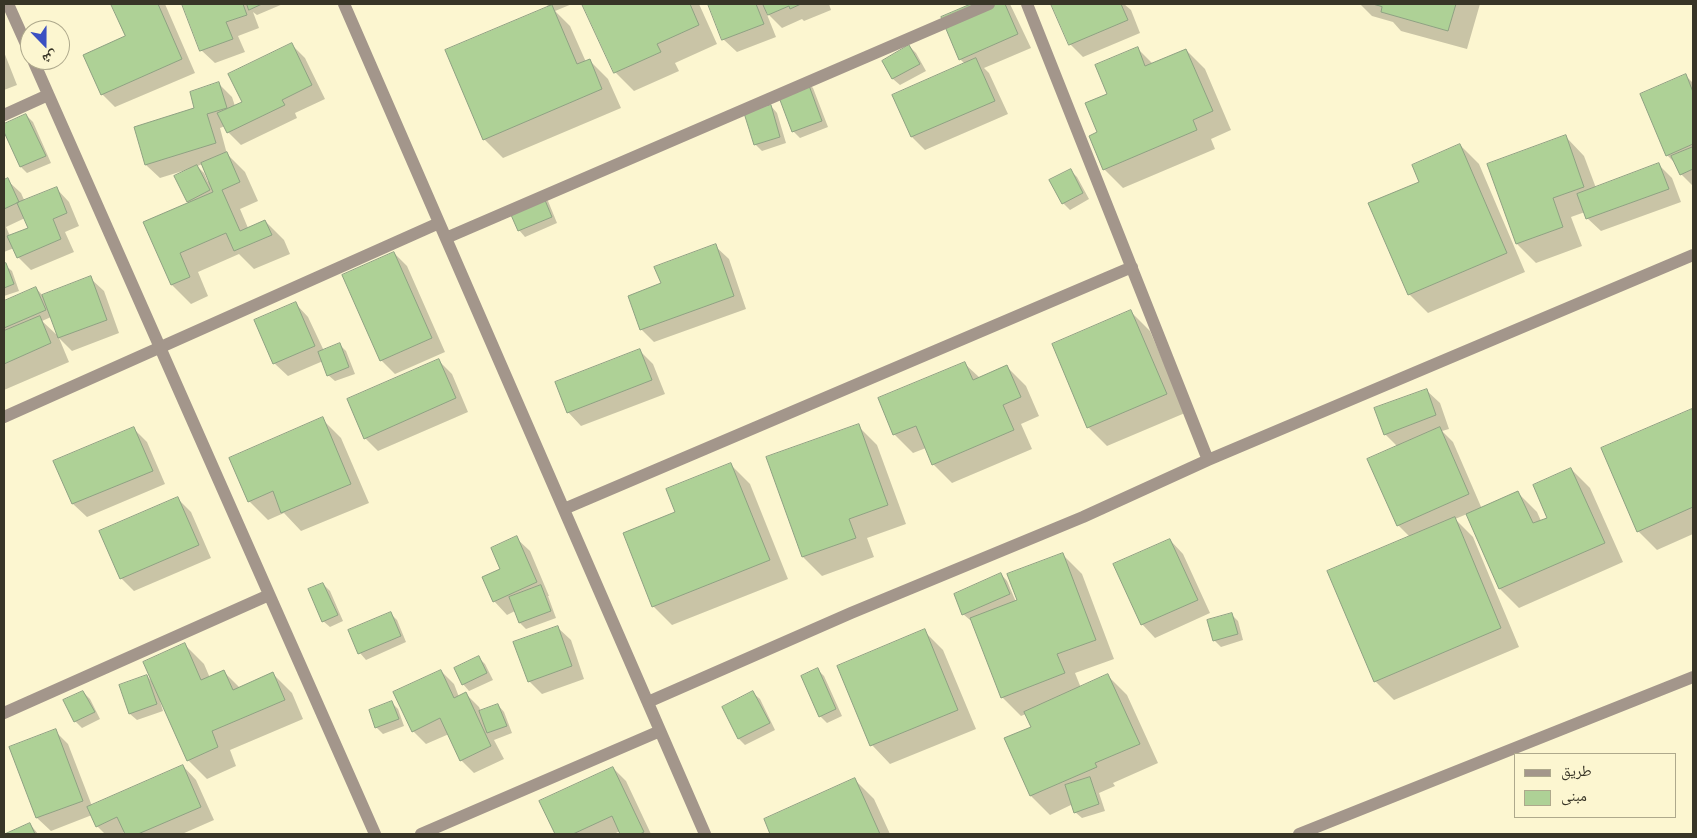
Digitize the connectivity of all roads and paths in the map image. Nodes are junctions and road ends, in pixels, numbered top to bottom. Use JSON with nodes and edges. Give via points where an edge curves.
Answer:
{"nodes":[{"id":1,"x":8,"y":4,"type":"edge"},
{"id":2,"x":344,"y":4,"type":"edge"},
{"id":3,"x":989,"y":4,"type":"edge"},
{"id":4,"x":1027,"y":4,"type":"edge"},
{"id":5,"x":20,"y":31,"type":"edge"},
{"id":6,"x":37,"y":70,"type":"edge"},
{"id":7,"x":48,"y":95,"type":"junction"},
{"id":8,"x":4,"y":115,"type":"edge"},
{"id":9,"x":439,"y":223,"type":"junction"},
{"id":10,"x":446,"y":238,"type":"junction"},
{"id":11,"x":1693,"y":256,"type":"edge"},
{"id":12,"x":1132,"y":267,"type":"junction"},
{"id":13,"x":160,"y":349,"type":"junction"},
{"id":14,"x":4,"y":418,"type":"edge"},
{"id":15,"x":1208,"y":460,"type":"junction"},
{"id":16,"x":564,"y":509,"type":"junction"},
{"id":17,"x":269,"y":595,"type":"junction"},
{"id":18,"x":1693,"y":677,"type":"edge"},
{"id":19,"x":648,"y":702,"type":"junction"},
{"id":20,"x":4,"y":713,"type":"edge"},
{"id":21,"x":660,"y":731,"type":"junction"},
{"id":22,"x":375,"y":834,"type":"edge"},
{"id":23,"x":421,"y":834,"type":"edge"},
{"id":24,"x":705,"y":834,"type":"edge"},
{"id":25,"x":1299,"y":834,"type":"edge"}],
"edges":[{"from":1,"to":5,"type":"street"},
{"from":2,"to":9,"type":"street"},
{"from":3,"to":10,"type":"street"},
{"from":4,"to":12,"type":"street"},
{"from":6,"to":7,"type":"street"},
{"from":7,"to":8,"type":"street"},
{"from":7,"to":13,"type":"street"},
{"from":9,"to":10,"type":"street"},
{"from":9,"to":13,"type":"street"},
{"from":10,"to":16,"type":"street"},
{"from":11,"to":15,"type":"street"},
{"from":12,"to":15,"type":"street"},
{"from":12,"to":16,"type":"street"},
{"from":13,"to":14,"type":"street"},
{"from":13,"to":17,"type":"street"},
{"from":15,"to":19,"type":"street"},
{"from":16,"to":19,"type":"street"},
{"from":17,"to":20,"type":"street"},
{"from":17,"to":22,"type":"street"},
{"from":18,"to":25,"type":"street"},
{"from":19,"to":21,"type":"street"},
{"from":21,"to":23,"type":"street"},
{"from":21,"to":24,"type":"street"}]}
